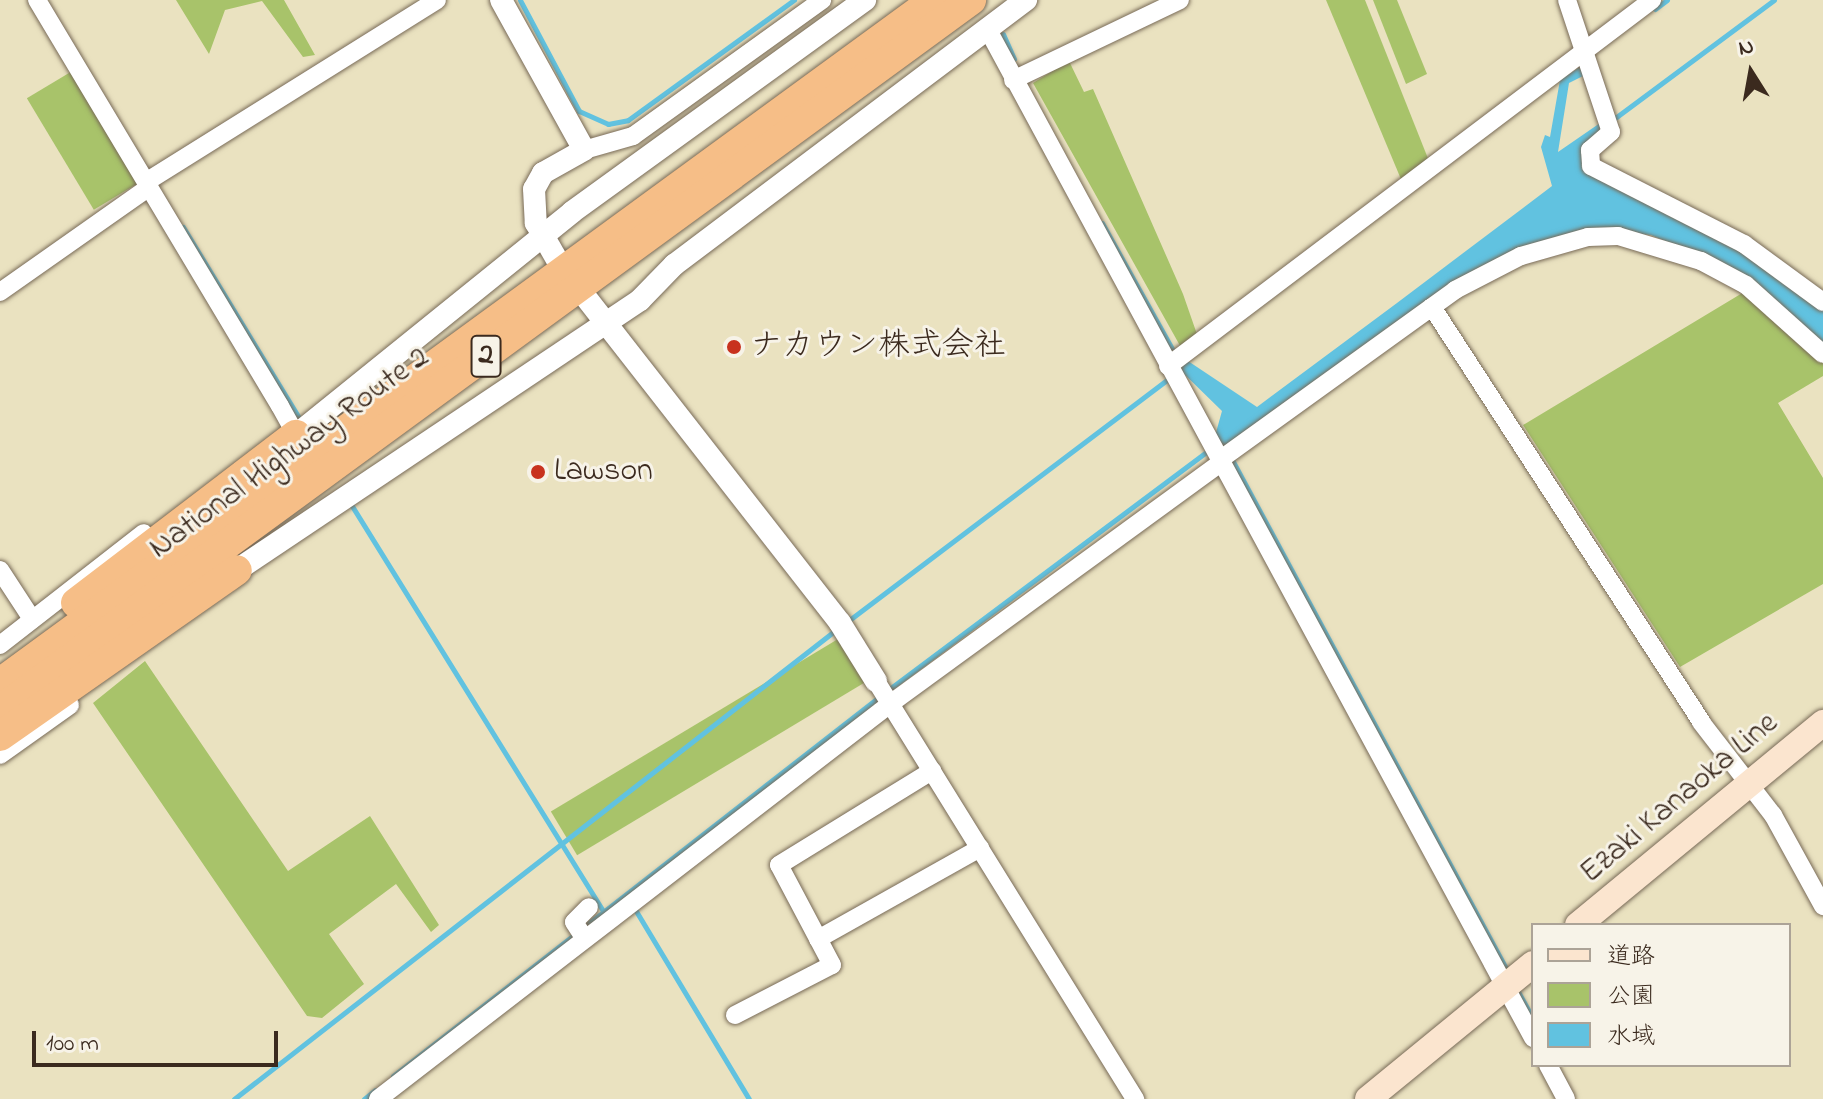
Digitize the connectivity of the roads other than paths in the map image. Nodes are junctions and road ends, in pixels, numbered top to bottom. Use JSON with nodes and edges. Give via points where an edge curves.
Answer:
{"nodes":[{"id":1,"x":37,"y":0,"type":"edge"},
{"id":2,"x":437,"y":0,"type":"edge"},
{"id":3,"x":501,"y":0,"type":"edge"},
{"id":4,"x":822,"y":0,"type":"edge"},
{"id":5,"x":865,"y":0,"type":"edge"},
{"id":6,"x":934,"y":0,"type":"edge"},
{"id":7,"x":1026,"y":0,"type":"edge"},
{"id":8,"x":1180,"y":0,"type":"edge"},
{"id":9,"x":1567,"y":0,"type":"edge"},
{"id":10,"x":1652,"y":0,"type":"edge"},
{"id":11,"x":979,"y":15,"type":"edge"},
{"id":12,"x":1588,"y":47,"type":"junction"},
{"id":13,"x":1019,"y":77,"type":"junction"},
{"id":14,"x":584,"y":150,"type":"junction"},
{"id":15,"x":150,"y":181,"type":"junction"},
{"id":16,"x":544,"y":237,"type":"junction"},
{"id":17,"x":556,"y":258,"type":"dead end"},
{"id":18,"x":0,"y":292,"type":"edge"},
{"id":19,"x":587,"y":299,"type":"dead end"},
{"id":20,"x":1823,"y":302,"type":"edge"},
{"id":21,"x":1432,"y":307,"type":"junction"},
{"id":22,"x":604,"y":323,"type":"junction"},
{"id":23,"x":1823,"y":354,"type":"edge"},
{"id":24,"x":1175,"y":361,"type":"junction"},
{"id":25,"x":296,"y":435,"type":"junction"},
{"id":26,"x":1222,"y":454,"type":"junction"},
{"id":27,"x":0,"y":570,"type":"edge"},
{"id":28,"x":237,"y":570,"type":"junction"},
{"id":29,"x":32,"y":619,"type":"junction"},
{"id":30,"x":0,"y":645,"type":"edge"},
{"id":31,"x":0,"y":665,"type":"edge"},
{"id":32,"x":877,"y":682,"type":"joint"},
{"id":33,"x":0,"y":683,"type":"edge"},
{"id":34,"x":889,"y":702,"type":"junction"},
{"id":35,"x":0,"y":710,"type":"edge"},
{"id":36,"x":1823,"y":723,"type":"edge"},
{"id":37,"x":0,"y":736,"type":"edge"},
{"id":38,"x":0,"y":755,"type":"edge"},
{"id":39,"x":932,"y":771,"type":"junction"},
{"id":40,"x":1750,"y":787,"type":"junction"},
{"id":41,"x":980,"y":848,"type":"junction"},
{"id":42,"x":1823,"y":906,"type":"edge"},
{"id":43,"x":589,"y":907,"type":"dead end"},
{"id":44,"x":1580,"y":923,"type":"edge"},
{"id":45,"x":581,"y":933,"type":"junction"},
{"id":46,"x":818,"y":939,"type":"junction"},
{"id":47,"x":1517,"y":980,"type":"edge"},
{"id":48,"x":735,"y":1015,"type":"dead end"},
{"id":49,"x":1531,"y":1031,"type":"edge"},
{"id":50,"x":1549,"y":1067,"type":"edge"},
{"id":51,"x":378,"y":1099,"type":"edge"},
{"id":52,"x":1135,"y":1099,"type":"edge"},
{"id":53,"x":1368,"y":1099,"type":"edge"},
{"id":54,"x":1566,"y":1099,"type":"edge"}],
"edges":[{"from":1,"to":15,"type":"street"},
{"from":2,"to":15,"type":"street"},
{"from":3,"to":14,"type":"street"},
{"from":4,"to":14,"type":"street","via":[[633,136]]},
{"from":5,"to":16,"type":"street"},
{"from":6,"to":33,"type":"highway","name":"National Highway Route 2","number":"2"},
{"from":7,"to":11,"type":"street"},
{"from":8,"to":13,"type":"street"},
{"from":9,"to":12,"type":"street"},
{"from":10,"to":12,"type":"street"},
{"from":11,"to":13,"type":"street"},
{"from":11,"to":22,"type":"street"},
{"from":11,"to":35,"type":"highway","name":"National Highway Route 2","number":"2"},
{"from":12,"to":20,"type":"street","via":[[1608,122],[1586,156],[1591,166],[1744,244]]},
{"from":12,"to":24,"type":"street"},
{"from":13,"to":24,"type":"street"},
{"from":14,"to":16,"type":"street","via":[[543,173],[534,189]]},
{"from":15,"to":18,"type":"street"},
{"from":15,"to":25,"type":"street"},
{"from":16,"to":17,"type":"street"},
{"from":16,"to":25,"type":"street"},
{"from":19,"to":22,"type":"street"},
{"from":21,"to":23,"type":"street","via":[[1521,256],[1618,236],[1737,279]]},
{"from":21,"to":26,"type":"street"},
{"from":21,"to":40,"type":"street"},
{"from":22,"to":28,"type":"street"},
{"from":22,"to":32,"type":"street","via":[[840,623]]},
{"from":24,"to":26,"type":"street"},
{"from":25,"to":29,"type":"street","via":[[159,522]]},
{"from":25,"to":31,"type":"highway"},
{"from":26,"to":34,"type":"street"},
{"from":26,"to":47,"type":"street"},
{"from":27,"to":29,"type":"street"},
{"from":28,"to":37,"type":"highway"},
{"from":28,"to":38,"type":"street","via":[[119,669]]},
{"from":29,"to":30,"type":"street"},
{"from":32,"to":34,"type":"street"},
{"from":34,"to":39,"type":"street"},
{"from":34,"to":45,"type":"street","via":[[633,904]]},
{"from":36,"to":40,"type":"main road","name":"Ezaki Kanaoka Line"},
{"from":39,"to":41,"type":"street"},
{"from":39,"to":46,"type":"street","via":[[779,865]]},
{"from":40,"to":42,"type":"street"},
{"from":40,"to":44,"type":"main road","name":"Ezaki Kanaoka Line"},
{"from":41,"to":46,"type":"street"},
{"from":41,"to":52,"type":"street"},
{"from":43,"to":45,"type":"street"},
{"from":45,"to":51,"type":"street"},
{"from":46,"to":48,"type":"street","via":[[832,965]]},
{"from":47,"to":49,"type":"street"},
{"from":47,"to":53,"type":"main road"},
{"from":50,"to":54,"type":"street"}]}
